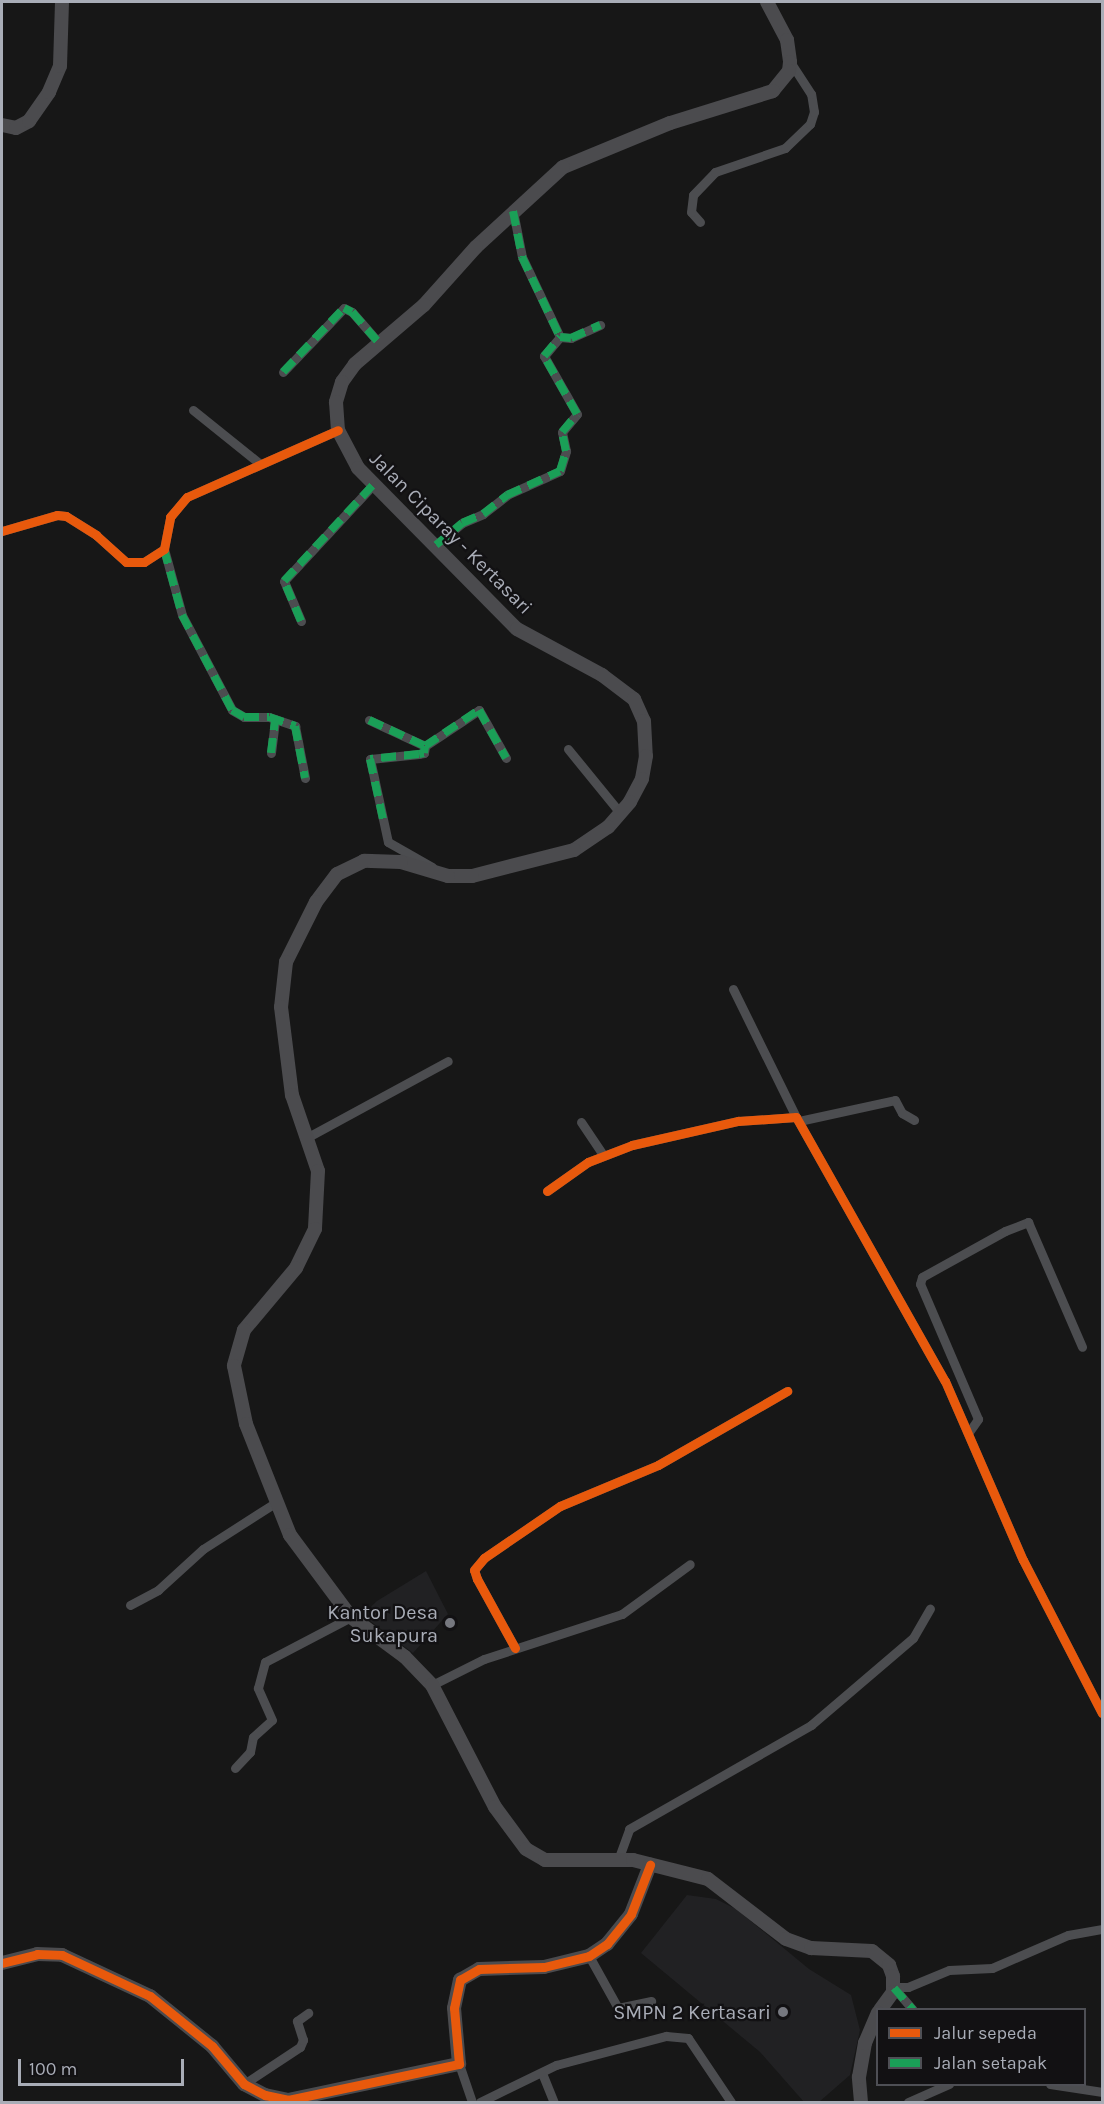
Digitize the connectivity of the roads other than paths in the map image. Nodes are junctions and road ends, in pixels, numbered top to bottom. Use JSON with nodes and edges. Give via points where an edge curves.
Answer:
{"nodes":[{"id":1,"x":62,"y":2,"type":"edge"},
{"id":2,"x":767,"y":2,"type":"edge"},
{"id":3,"x":790,"y":62,"type":"junction"},
{"id":4,"x":2,"y":125,"type":"edge"},
{"id":5,"x":513,"y":211,"type":"junction"},
{"id":6,"x":700,"y":222,"type":"dead end"},
{"id":7,"x":600,"y":325,"type":"dead end"},
{"id":8,"x":560,"y":337,"type":"junction"},
{"id":9,"x":379,"y":343,"type":"junction"},
{"id":10,"x":283,"y":372,"type":"dead end"},
{"id":11,"x":193,"y":411,"type":"dead end"},
{"id":12,"x":338,"y":430,"type":"junction"},
{"id":13,"x":259,"y":463,"type":"junction"},
{"id":14,"x":374,"y":485,"type":"junction"},
{"id":15,"x":2,"y":531,"type":"edge"},
{"id":16,"x":436,"y":545,"type":"junction"},
{"id":17,"x":164,"y":549,"type":"junction"},
{"id":18,"x":301,"y":621,"type":"dead end"},
{"id":19,"x":275,"y":718,"type":"junction"},
{"id":20,"x":369,"y":720,"type":"dead end"},
{"id":21,"x":425,"y":746,"type":"junction"},
{"id":22,"x":568,"y":749,"type":"dead end"},
{"id":23,"x":271,"y":753,"type":"dead end"},
{"id":24,"x":506,"y":758,"type":"dead end"},
{"id":25,"x":305,"y":778,"type":"dead end"},
{"id":26,"x":621,"y":814,"type":"junction"},
{"id":27,"x":437,"y":873,"type":"junction"},
{"id":28,"x":734,"y":989,"type":"dead end"},
{"id":29,"x":448,"y":1061,"type":"dead end"},
{"id":30,"x":797,"y":1119,"type":"junction"},
{"id":31,"x":914,"y":1120,"type":"dead end"},
{"id":32,"x":581,"y":1122,"type":"dead end"},
{"id":33,"x":308,"y":1137,"type":"junction"},
{"id":34,"x":603,"y":1155,"type":"junction"},
{"id":35,"x":547,"y":1191,"type":"dead end"},
{"id":36,"x":1082,"y":1347,"type":"dead end"},
{"id":37,"x":787,"y":1391,"type":"dead end"},
{"id":38,"x":969,"y":1432,"type":"junction"},
{"id":39,"x":275,"y":1503,"type":"junction"},
{"id":40,"x":690,"y":1564,"type":"dead end"},
{"id":41,"x":130,"y":1605,"type":"dead end"},
{"id":42,"x":930,"y":1609,"type":"dead end"},
{"id":43,"x":351,"y":1617,"type":"junction"},
{"id":44,"x":515,"y":1648,"type":"junction"},
{"id":45,"x":432,"y":1685,"type":"junction"},
{"id":46,"x":1102,"y":1713,"type":"edge"},
{"id":47,"x":235,"y":1768,"type":"dead end"},
{"id":48,"x":618,"y":1860,"type":"junction"},
{"id":49,"x":650,"y":1864,"type":"junction"},
{"id":50,"x":1102,"y":1929,"type":"edge"},
{"id":51,"x":590,"y":1956,"type":"junction"},
{"id":52,"x":2,"y":1963,"type":"edge"},
{"id":53,"x":894,"y":1987,"type":"junction"},
{"id":54,"x":651,"y":2001,"type":"dead end"},
{"id":55,"x":881,"y":2008,"type":"edge"},
{"id":56,"x":911,"y":2008,"type":"edge"},
{"id":57,"x":308,"y":2013,"type":"dead end"},
{"id":58,"x":876,"y":2017,"type":"edge"},
{"id":59,"x":459,"y":2064,"type":"junction"},
{"id":60,"x":543,"y":2073,"type":"junction"},
{"id":61,"x":244,"y":2084,"type":"junction"},
{"id":62,"x":947,"y":2086,"type":"edge"},
{"id":63,"x":1057,"y":2086,"type":"edge"},
{"id":64,"x":1102,"y":2092,"type":"edge"},
{"id":65,"x":472,"y":2103,"type":"edge"},
{"id":66,"x":480,"y":2103,"type":"edge"},
{"id":67,"x":554,"y":2103,"type":"edge"},
{"id":68,"x":730,"y":2103,"type":"edge"},
{"id":69,"x":861,"y":2103,"type":"edge"},
{"id":70,"x":908,"y":2103,"type":"edge"}],
"edges":[{"from":1,"to":4,"type":"main road","via":[[60,66],[49,92],[29,121],[16,128]]},
{"from":2,"to":3,"type":"main road","via":[[787,40]]},
{"from":3,"to":5,"type":"main road","name":"Jalan Ciparay - Kertasari","via":[[789,70],[772,91],[578,158]]},
{"from":3,"to":6,"type":"street","via":[[811,94],[814,112],[810,124],[785,148],[715,172],[693,195],[691,212]]},
{"from":5,"to":8,"type":"street","via":[[522,257]]},
{"from":5,"to":9,"type":"main road","name":"Jalan Ciparay - Kertasari","via":[[424,306]]},
{"from":7,"to":8,"type":"street","via":[[571,338]]},
{"from":8,"to":16,"type":"street","via":[[544,356],[577,414],[562,432],[566,451],[560,471],[507,495],[483,514],[462,523]]},
{"from":9,"to":10,"type":"street","via":[[344,308]]},
{"from":9,"to":12,"type":"main road","name":"Jalan Ciparay - Kertasari","via":[[342,382],[336,402]]},
{"from":11,"to":13,"type":"street"},
{"from":12,"to":13,"type":"street"},
{"from":12,"to":14,"type":"main road","name":"Jalan Ciparay - Kertasari","via":[[350,457]]},
{"from":13,"to":17,"type":"street","via":[[178,504],[170,517]]},
{"from":14,"to":16,"type":"main road","name":"Jalan Ciparay - Kertasari"},
{"from":14,"to":18,"type":"street","via":[[284,581]]},
{"from":15,"to":17,"type":"street","via":[[57,515],[78,521],[126,562],[155,558]]},
{"from":16,"to":26,"type":"main road","name":"Jalan Ciparay - Kertasari","via":[[517,629],[602,675],[634,699],[644,721],[646,756],[638,789]]},
{"from":17,"to":19,"type":"street","via":[[183,615],[232,710],[244,717]]},
{"from":19,"to":23,"type":"street"},
{"from":19,"to":25,"type":"street","via":[[295,726]]},
{"from":20,"to":21,"type":"street"},
{"from":21,"to":24,"type":"street","via":[[478,710]]},
{"from":21,"to":27,"type":"street","via":[[424,753],[370,759],[388,842]]},
{"from":22,"to":26,"type":"street"},
{"from":26,"to":27,"type":"main road","name":"Jalan Ciparay - Kertasari","via":[[595,837],[552,858],[483,876]]},
{"from":27,"to":33,"type":"main road","name":"Jalan Ciparay - Kertasari","via":[[378,859],[352,865],[331,882],[297,937],[284,970],[283,1030],[292,1095]]},
{"from":28,"to":30,"type":"street"},
{"from":29,"to":33,"type":"street"},
{"from":30,"to":31,"type":"street","via":[[895,1100],[902,1113]]},
{"from":30,"to":34,"type":"street","via":[[738,1121]]},
{"from":30,"to":38,"type":"street","via":[[945,1381]]},
{"from":32,"to":34,"type":"street"},
{"from":33,"to":39,"type":"main road","name":"Jalan Ciparay - Kertasari","via":[[318,1171],[315,1229],[296,1268],[244,1330],[234,1366],[246,1424],[261,1453]]},
{"from":34,"to":35,"type":"street"},
{"from":36,"to":38,"type":"street","via":[[1028,1222],[922,1277],[920,1284],[978,1419]]},
{"from":37,"to":44,"type":"street","via":[[658,1465],[560,1506],[479,1563],[474,1570],[477,1579]]},
{"from":38,"to":46,"type":"street","via":[[1032,1578]]},
{"from":39,"to":41,"type":"street","via":[[203,1549],[158,1590]]},
{"from":39,"to":43,"type":"main road","name":"Jalan Ciparay - Kertasari","via":[[290,1535]]},
{"from":40,"to":44,"type":"street","via":[[622,1614]]},
{"from":42,"to":48,"type":"street","via":[[913,1638],[811,1725],[629,1829]]},
{"from":43,"to":45,"type":"main road","name":"Jalan Ciparay - Kertasari","via":[[405,1657]]},
{"from":43,"to":47,"type":"street","via":[[265,1662],[258,1688],[273,1720],[253,1737],[250,1752]]},
{"from":44,"to":45,"type":"street"},
{"from":45,"to":48,"type":"main road","name":"Jalan Ciparay - Kertasari","via":[[495,1807],[526,1850],[545,1860]]},
{"from":48,"to":49,"type":"main road","name":"Jalan Ciparay - Kertasari"},
{"from":49,"to":51,"type":"main road","via":[[631,1914],[606,1944]]},
{"from":49,"to":53,"type":"main road","name":"Jalan Ciparay - Kertasari","via":[[721,1886],[774,1931],[797,1944],[829,1950],[872,1951],[889,1965]]},
{"from":50,"to":53,"type":"street","via":[[1068,1935],[992,1968],[948,1970],[908,1986]]},
{"from":51,"to":54,"type":"street","via":[[615,2006]]},
{"from":51,"to":59,"type":"main road","via":[[544,1967],[479,1969],[460,1980],[454,2008]]},
{"from":52,"to":61,"type":"main road","via":[[37,1954],[62,1955],[150,1996],[212,2046]]},
{"from":53,"to":55,"type":"main road"},
{"from":53,"to":56,"type":"street"},
{"from":57,"to":61,"type":"street","via":[[297,2022],[303,2040],[300,2047]]},
{"from":58,"to":69,"type":"main road","via":[[863,2052],[859,2077]]},
{"from":59,"to":61,"type":"main road","via":[[288,2100],[265,2095]]},
{"from":59,"to":65,"type":"street"},
{"from":60,"to":66,"type":"street"},
{"from":60,"to":67,"type":"street"},
{"from":60,"to":68,"type":"street","via":[[556,2065],[666,2036],[688,2038]]},
{"from":62,"to":70,"type":"street"},
{"from":63,"to":64,"type":"street"}]}
